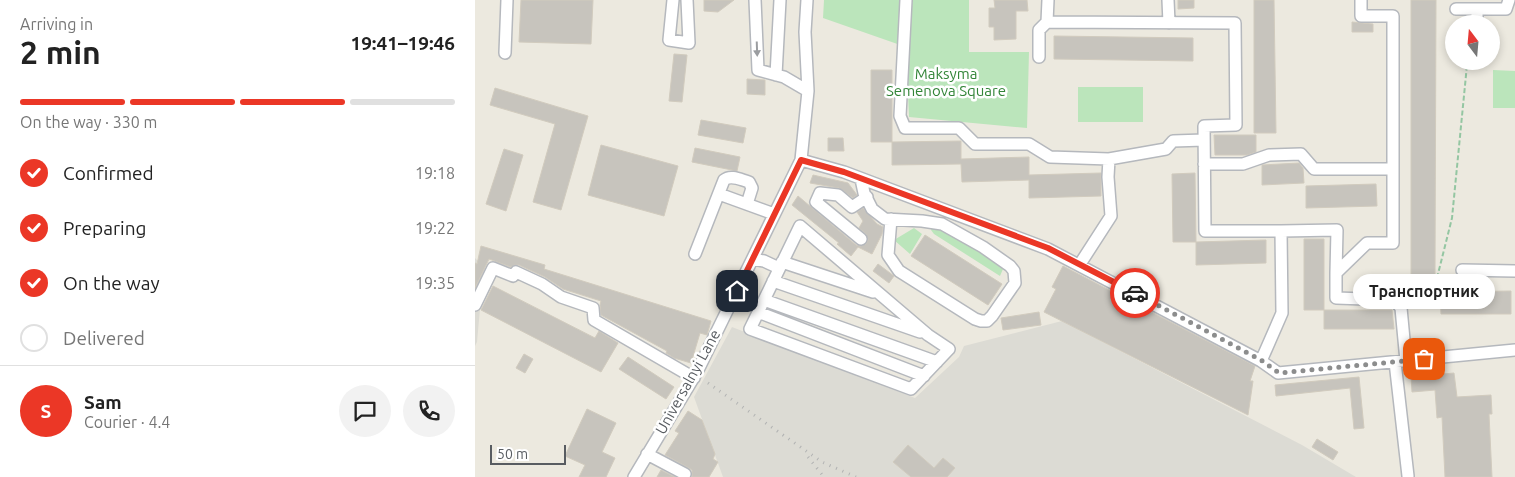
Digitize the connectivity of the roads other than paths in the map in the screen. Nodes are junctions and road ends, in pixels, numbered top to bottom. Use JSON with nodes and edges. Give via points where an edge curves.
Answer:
{"nodes":[{"id":1,"x":507,"y":0,"type":"edge"},
{"id":2,"x":673,"y":0,"type":"edge"},
{"id":3,"x":687,"y":0,"type":"edge"},
{"id":4,"x":755,"y":0,"type":"edge"},
{"id":5,"x":780,"y":0,"type":"edge"},
{"id":6,"x":807,"y":0,"type":"edge"},
{"id":7,"x":906,"y":0,"type":"edge"},
{"id":8,"x":1048,"y":0,"type":"edge"},
{"id":9,"x":1168,"y":0,"type":"edge"},
{"id":10,"x":1361,"y":0,"type":"edge"},
{"id":11,"x":1510,"y":6,"type":"edge"},
{"id":12,"x":1456,"y":9,"type":"dead end"},
{"id":13,"x":1477,"y":9,"type":"junction"},
{"id":14,"x":1477,"y":15,"type":"edge"},
{"id":15,"x":1047,"y":22,"type":"junction"},
{"id":16,"x":1169,"y":22,"type":"junction"},
{"id":17,"x":505,"y":53,"type":"dead end"},
{"id":18,"x":1039,"y":57,"type":"dead end"},
{"id":19,"x":776,"y":75,"type":"junction"},
{"id":20,"x":808,"y":90,"type":"junction"},
{"id":21,"x":1204,"y":140,"type":"junction"},
{"id":22,"x":1109,"y":159,"type":"junction"},
{"id":23,"x":801,"y":160,"type":"junction"},
{"id":24,"x":1204,"y":164,"type":"junction"},
{"id":25,"x":1392,"y":169,"type":"junction"},
{"id":26,"x":861,"y":179,"type":"junction"},
{"id":27,"x":719,"y":194,"type":"junction"},
{"id":28,"x":867,"y":197,"type":"junction"},
{"id":29,"x":747,"y":204,"type":"junction"},
{"id":30,"x":852,"y":207,"type":"junction"},
{"id":31,"x":775,"y":214,"type":"junction"},
{"id":32,"x":891,"y":219,"type":"junction"},
{"id":33,"x":842,"y":223,"type":"junction"},
{"id":34,"x":1281,"y":231,"type":"junction"},
{"id":35,"x":861,"y":239,"type":"dead end"},
{"id":36,"x":695,"y":254,"type":"dead end"},
{"id":37,"x":753,"y":259,"type":"junction"},
{"id":38,"x":1080,"y":264,"type":"junction"},
{"id":39,"x":780,"y":265,"type":"junction"},
{"id":40,"x":1462,"y":270,"type":"dead end"},
{"id":41,"x":1515,"y":271,"type":"edge"},
{"id":42,"x":1336,"y":273,"type":"junction"},
{"id":43,"x":773,"y":282,"type":"junction"},
{"id":44,"x":879,"y":294,"type":"junction"},
{"id":45,"x":764,"y":300,"type":"junction"},
{"id":46,"x":475,"y":305,"type":"edge"},
{"id":47,"x":758,"y":312,"type":"junction"},
{"id":48,"x":928,"y":335,"type":"junction"},
{"id":49,"x":1515,"y":350,"type":"edge"},
{"id":50,"x":1261,"y":360,"type":"junction"},
{"id":51,"x":937,"y":362,"type":"junction"},
{"id":52,"x":1401,"y":362,"type":"junction"},
{"id":53,"x":924,"y":376,"type":"junction"},
{"id":54,"x":694,"y":378,"type":"junction"},
{"id":55,"x":647,"y":454,"type":"junction"},
{"id":56,"x":685,"y":474,"type":"dead end"},
{"id":57,"x":1408,"y":476,"type":"dead end"},
{"id":58,"x":634,"y":477,"type":"edge"}],
"edges":[{"from":1,"to":17,"type":"street"},
{"from":2,"to":3,"type":"street","via":[[669,40],[689,43]]},
{"from":4,"to":19,"type":"street","one_way":true,"via":[[758,70]]},
{"from":5,"to":19,"type":"street"},
{"from":6,"to":20,"type":"street","name":"Universalnyi Lane"},
{"from":7,"to":22,"type":"street","via":[[900,116],[905,128],[959,128],[975,144],[1029,144],[1050,157]]},
{"from":8,"to":15,"type":"street"},
{"from":9,"to":16,"type":"street"},
{"from":10,"to":25,"type":"street","via":[[1361,16],[1393,16]]},
{"from":11,"to":13,"type":"street"},
{"from":12,"to":13,"type":"street"},
{"from":13,"to":14,"type":"street"},
{"from":15,"to":16,"type":"street"},
{"from":15,"to":18,"type":"street","via":[[1039,30]]},
{"from":16,"to":21,"type":"street","via":[[1235,23],[1236,125],[1204,126]]},
{"from":19,"to":20,"type":"street"},
{"from":20,"to":23,"type":"street","name":"Universalnyi Lane"},
{"from":21,"to":22,"type":"street","via":[[1173,141],[1166,149]]},
{"from":21,"to":24,"type":"street"},
{"from":22,"to":38,"type":"street","via":[[1107,176],[1111,216]]},
{"from":23,"to":26,"type":"street"},
{"from":23,"to":31,"type":"street","name":"Universalnyi Lane"},
{"from":24,"to":25,"type":"street","via":[[1243,164],[1269,155],[1301,154],[1314,168]]},
{"from":24,"to":34,"type":"street","via":[[1205,231]]},
{"from":25,"to":42,"type":"street","via":[[1393,243],[1367,243]]},
{"from":26,"to":28,"type":"street"},
{"from":26,"to":38,"type":"street","via":[[1048,248]]},
{"from":27,"to":29,"type":"street"},
{"from":27,"to":29,"type":"street","via":[[728,177],[749,182],[752,188]]},
{"from":27,"to":36,"type":"street"},
{"from":28,"to":30,"type":"street"},
{"from":28,"to":32,"type":"street","via":[[872,210],[885,219]]},
{"from":29,"to":31,"type":"street"},
{"from":30,"to":33,"type":"street"},
{"from":30,"to":33,"type":"street","via":[[838,195],[821,193],[816,202]]},
{"from":31,"to":37,"type":"street","name":"Universalnyi Lane"},
{"from":32,"to":32,"type":"street","via":[[942,224],[1010,266],[1015,283],[987,321],[975,319],[899,271],[889,255]]},
{"from":33,"to":35,"type":"street"},
{"from":34,"to":42,"type":"street","via":[[1337,230]]},
{"from":34,"to":50,"type":"street","via":[[1282,313]]},
{"from":37,"to":39,"type":"street"},
{"from":37,"to":54,"type":"street","name":"Universalnyi Lane"},
{"from":38,"to":50,"type":"street"},
{"from":39,"to":43,"type":"street"},
{"from":39,"to":44,"type":"street"},
{"from":39,"to":44,"type":"street","via":[[800,226]]},
{"from":40,"to":41,"type":"street"},
{"from":42,"to":52,"type":"street","via":[[1336,298],[1394,300],[1401,308]]},
{"from":43,"to":45,"type":"street"},
{"from":43,"to":48,"type":"street"},
{"from":44,"to":48,"type":"street"},
{"from":45,"to":47,"type":"street"},
{"from":45,"to":51,"type":"street"},
{"from":46,"to":54,"type":"street","via":[[493,268],[513,276],[515,272],[561,297],[593,308],[594,320]]},
{"from":47,"to":53,"type":"street"},
{"from":47,"to":53,"type":"street","via":[[750,329],[911,389]]},
{"from":48,"to":51,"type":"street","via":[[949,349]]},
{"from":49,"to":52,"type":"street"},
{"from":50,"to":52,"type":"street","via":[[1279,373]]},
{"from":51,"to":53,"type":"street"},
{"from":52,"to":57,"type":"street"},
{"from":54,"to":55,"type":"street","name":"Universalnyi Lane"},
{"from":55,"to":56,"type":"street"},
{"from":55,"to":58,"type":"street","name":"Universalnyi Lane"}]}
